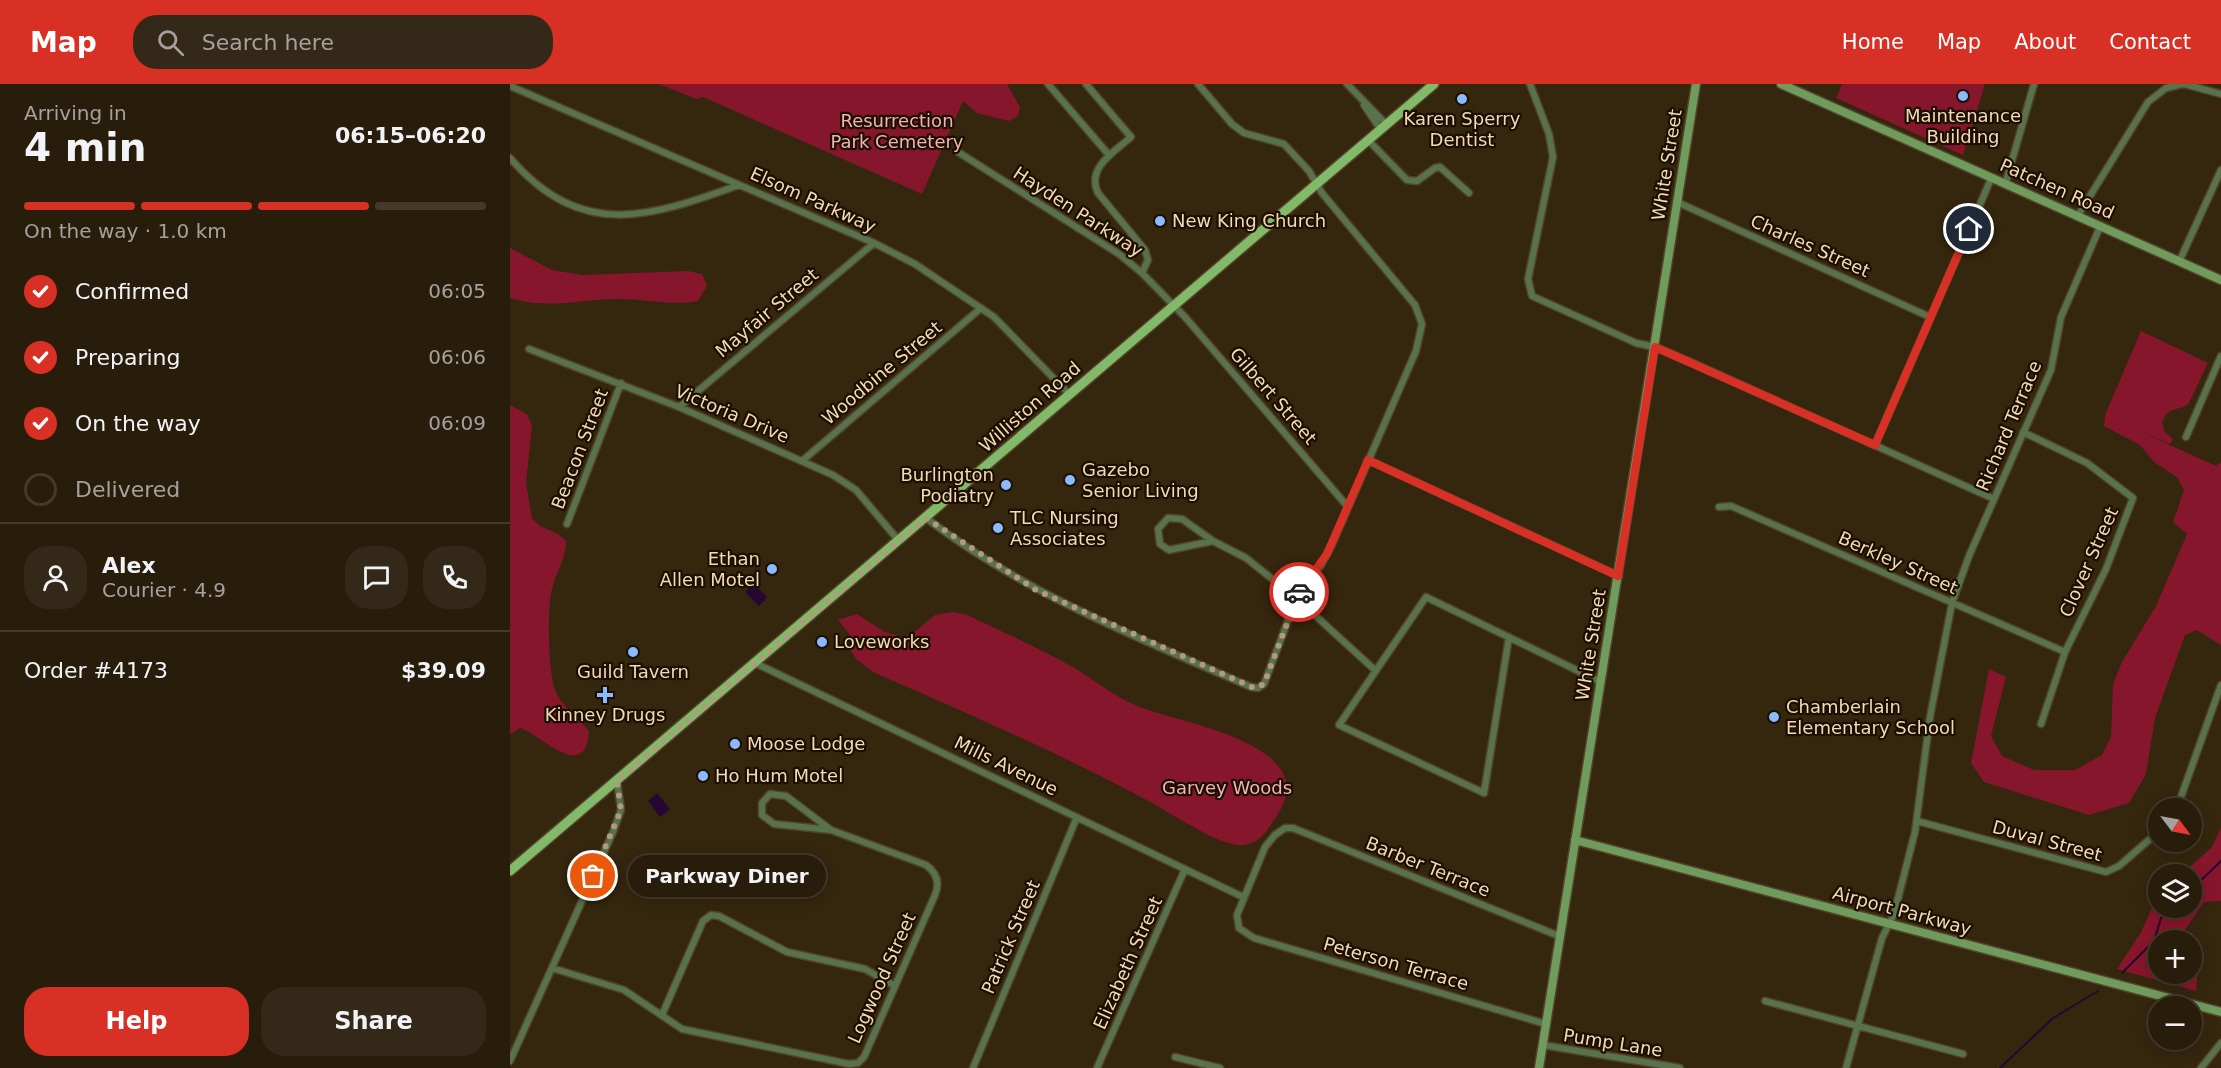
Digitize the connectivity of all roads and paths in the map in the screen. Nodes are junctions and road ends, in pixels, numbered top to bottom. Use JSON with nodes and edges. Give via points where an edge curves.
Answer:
{"nodes":[{"id":1,"x":1047,"y":84,"type":"edge"},
{"id":2,"x":1086,"y":84,"type":"edge"},
{"id":3,"x":1198,"y":84,"type":"edge"},
{"id":4,"x":1347,"y":84,"type":"edge"},
{"id":5,"x":1434,"y":84,"type":"edge"},
{"id":6,"x":1530,"y":84,"type":"edge"},
{"id":7,"x":1696,"y":84,"type":"edge"},
{"id":8,"x":1780,"y":84,"type":"edge"},
{"id":9,"x":2034,"y":84,"type":"edge"},
{"id":10,"x":2178,"y":84,"type":"edge"},
{"id":11,"x":2184,"y":84,"type":"edge"},
{"id":12,"x":510,"y":86,"type":"edge"},
{"id":13,"x":2221,"y":94,"type":"edge"},
{"id":14,"x":1384,"y":127,"type":"junction"},
{"id":15,"x":1369,"y":141,"type":"junction"},
{"id":16,"x":958,"y":152,"type":"dead end"},
{"id":17,"x":1109,"y":155,"type":"junction"},
{"id":18,"x":510,"y":158,"type":"edge"},
{"id":19,"x":2221,"y":170,"type":"edge"},
{"id":20,"x":1991,"y":179,"type":"junction"},
{"id":21,"x":739,"y":184,"type":"junction"},
{"id":22,"x":1317,"y":185,"type":"junction"},
{"id":23,"x":2005,"y":185,"type":"junction"},
{"id":24,"x":1469,"y":193,"type":"dead end"},
{"id":25,"x":1677,"y":202,"type":"junction"},
{"id":26,"x":2077,"y":217,"type":"junction"},
{"id":27,"x":2100,"y":227,"type":"junction"},
{"id":28,"x":874,"y":243,"type":"junction"},
{"id":29,"x":2180,"y":262,"type":"junction"},
{"id":30,"x":1142,"y":273,"type":"junction"},
{"id":31,"x":2221,"y":280,"type":"edge"},
{"id":32,"x":1174,"y":305,"type":"junction"},
{"id":33,"x":981,"y":308,"type":"junction"},
{"id":34,"x":1930,"y":316,"type":"junction"},
{"id":35,"x":1655,"y":347,"type":"junction"},
{"id":36,"x":529,"y":349,"type":"dead end"},
{"id":37,"x":2221,"y":356,"type":"edge"},
{"id":38,"x":621,"y":383,"type":"junction"},
{"id":39,"x":1070,"y":395,"type":"junction"},
{"id":40,"x":679,"y":407,"type":"junction"},
{"id":41,"x":2023,"y":432,"type":"junction"},
{"id":42,"x":2186,"y":436,"type":"dead end"},
{"id":43,"x":1875,"y":445,"type":"junction"},
{"id":44,"x":802,"y":460,"type":"junction"},
{"id":45,"x":1368,"y":460,"type":"junction"},
{"id":46,"x":1994,"y":499,"type":"junction"},
{"id":47,"x":1348,"y":507,"type":"junction"},
{"id":48,"x":1719,"y":507,"type":"dead end"},
{"id":49,"x":926,"y":518,"type":"junction"},
{"id":50,"x":567,"y":524,"type":"dead end"},
{"id":51,"x":899,"y":541,"type":"junction"},
{"id":52,"x":1213,"y":542,"type":"junction"},
{"id":53,"x":1618,"y":576,"type":"junction"},
{"id":54,"x":1296,"y":598,"type":"junction"},
{"id":55,"x":1952,"y":603,"type":"junction"},
{"id":56,"x":1509,"y":637,"type":"junction"},
{"id":57,"x":2065,"y":652,"type":"junction"},
{"id":58,"x":755,"y":663,"type":"junction"},
{"id":59,"x":1376,"y":671,"type":"junction"},
{"id":60,"x":1601,"y":682,"type":"junction"},
{"id":61,"x":2221,"y":685,"type":"edge"},
{"id":62,"x":2041,"y":724,"type":"dead end"},
{"id":63,"x":617,"y":781,"type":"junction"},
{"id":64,"x":2181,"y":798,"type":"edge"},
{"id":65,"x":1077,"y":817,"type":"junction"},
{"id":66,"x":1917,"y":821,"type":"junction"},
{"id":67,"x":831,"y":830,"type":"junction"},
{"id":68,"x":1575,"y":840,"type":"junction"},
{"id":69,"x":2148,"y":841,"type":"edge"},
{"id":70,"x":1185,"y":869,"type":"junction"},
{"id":71,"x":510,"y":871,"type":"edge"},
{"id":72,"x":1244,"y":897,"type":"junction"},
{"id":73,"x":1889,"y":923,"type":"junction"},
{"id":74,"x":1559,"y":936,"type":"junction"},
{"id":75,"x":552,"y":968,"type":"junction"},
{"id":76,"x":895,"y":987,"type":"junction"},
{"id":77,"x":1765,"y":1001,"type":"dead end"},
{"id":78,"x":2221,"y":1012,"type":"edge"},
{"id":79,"x":662,"y":1015,"type":"junction"},
{"id":80,"x":1546,"y":1024,"type":"junction"},
{"id":81,"x":1858,"y":1025,"type":"junction"},
{"id":82,"x":2221,"y":1043,"type":"edge"},
{"id":83,"x":1543,"y":1045,"type":"junction"},
{"id":84,"x":1963,"y":1054,"type":"dead end"},
{"id":85,"x":1175,"y":1057,"type":"dead end"},
{"id":86,"x":510,"y":1061,"type":"edge"},
{"id":87,"x":973,"y":1068,"type":"edge"},
{"id":88,"x":1097,"y":1068,"type":"edge"},
{"id":89,"x":1220,"y":1068,"type":"edge"},
{"id":90,"x":1539,"y":1068,"type":"edge"},
{"id":91,"x":1680,"y":1068,"type":"edge"},
{"id":92,"x":1846,"y":1068,"type":"edge"},
{"id":93,"x":2201,"y":1068,"type":"edge"}],
"edges":[{"from":1,"to":17,"type":"street"},
{"from":2,"to":17,"type":"street","via":[[1131,137]]},
{"from":3,"to":22,"type":"street","via":[[1244,133],[1284,144]]},
{"from":4,"to":14,"type":"street"},
{"from":5,"to":14,"type":"main road","name":"Williston Road"},
{"from":6,"to":35,"type":"street","via":[[1549,134],[1553,157],[1528,279],[1530,294],[1616,334]]},
{"from":7,"to":25,"type":"street","name":"White Street"},
{"from":8,"to":20,"type":"street","name":"Patchen Road"},
{"from":9,"to":23,"type":"street"},
{"from":10,"to":11,"type":"street"},
{"from":10,"to":26,"type":"street","via":[[2160,91],[2148,102]]},
{"from":11,"to":13,"type":"street"},
{"from":12,"to":21,"type":"street","name":"Elsom Parkway"},
{"from":14,"to":15,"type":"main road","name":"Williston Road"},
{"from":15,"to":22,"type":"main road","name":"Williston Road"},
{"from":15,"to":24,"type":"street","via":[[1407,180],[1417,181],[1440,167]]},
{"from":16,"to":30,"type":"street","name":"Hayden Parkway","via":[[1119,254]]},
{"from":17,"to":30,"type":"street","via":[[1097,169],[1094,183],[1145,250],[1148,260]]},
{"from":18,"to":21,"type":"street","via":[[526,176],[558,199],[610,215],[662,211]]},
{"from":19,"to":29,"type":"street"},
{"from":20,"to":23,"type":"street","name":"Patchen Road"},
{"from":20,"to":34,"type":"street"},
{"from":21,"to":28,"type":"street","name":"Elsom Parkway"},
{"from":22,"to":32,"type":"main road","name":"Williston Road"},
{"from":22,"to":45,"type":"street","via":[[1412,300],[1422,324],[1419,344]]},
{"from":23,"to":26,"type":"street","name":"Patchen Road"},
{"from":25,"to":34,"type":"street","name":"Charles Street"},
{"from":25,"to":35,"type":"street","name":"White Street"},
{"from":26,"to":27,"type":"street","name":"Patchen Road"},
{"from":27,"to":29,"type":"street","name":"Patchen Road"},
{"from":27,"to":41,"type":"street","name":"Richard Terrace","via":[[2061,317],[2051,370]]},
{"from":28,"to":33,"type":"street","name":"Elsom Parkway","via":[[915,264]]},
{"from":28,"to":40,"type":"street","name":"Mayfair Street"},
{"from":29,"to":31,"type":"street","name":"Patchen Road"},
{"from":30,"to":32,"type":"street","name":"Hayden Parkway"},
{"from":32,"to":39,"type":"main road","name":"Williston Road"},
{"from":32,"to":47,"type":"street","name":"Gilbert Street"},
{"from":33,"to":39,"type":"street","name":"Elsom Parkway"},
{"from":33,"to":44,"type":"street","name":"Woodbine Street"},
{"from":34,"to":43,"type":"street"},
{"from":35,"to":43,"type":"street"},
{"from":35,"to":53,"type":"street","name":"White Street"},
{"from":36,"to":38,"type":"street","name":"Victoria Drive"},
{"from":37,"to":42,"type":"street"},
{"from":38,"to":40,"type":"street","name":"Victoria Drive"},
{"from":38,"to":50,"type":"street","name":"Beacon Street"},
{"from":39,"to":49,"type":"main road","name":"Williston Road"},
{"from":40,"to":44,"type":"street","name":"Victoria Drive"},
{"from":41,"to":46,"type":"street","name":"Richard Terrace"},
{"from":41,"to":57,"type":"street","name":"Clover Street","via":[[2087,463],[2133,498],[2106,569]]},
{"from":43,"to":46,"type":"street"},
{"from":44,"to":51,"type":"street","name":"Victoria Drive","via":[[856,490]]},
{"from":45,"to":47,"type":"street"},
{"from":45,"to":53,"type":"street"},
{"from":46,"to":55,"type":"street","name":"Richard Terrace"},
{"from":47,"to":54,"type":"street","via":[[1324,560]]},
{"from":48,"to":55,"type":"street","name":"Berkley Street","via":[[1731,506]]},
{"from":49,"to":51,"type":"main road","name":"Williston Road"},
{"from":49,"to":54,"type":"street","via":[[1036,590],[1254,688],[1264,684]]},
{"from":51,"to":58,"type":"main road","name":"Williston Road"},
{"from":52,"to":52,"type":"street","via":[[1179,518],[1164,520],[1158,529],[1159,540],[1169,550]]},
{"from":52,"to":54,"type":"street","via":[[1239,554]]},
{"from":53,"to":60,"type":"street","name":"White Street"},
{"from":54,"to":59,"type":"street"},
{"from":55,"to":57,"type":"street","name":"Berkley Street"},
{"from":55,"to":66,"type":"street","name":"Richard Terrace","via":[[1929,717]]},
{"from":56,"to":59,"type":"street","via":[[1426,597]]},
{"from":56,"to":59,"type":"street","via":[[1484,793],[1339,725]]},
{"from":56,"to":60,"type":"street"},
{"from":57,"to":62,"type":"street","name":"Clover Street"},
{"from":58,"to":63,"type":"main road","name":"Williston Road"},
{"from":58,"to":65,"type":"street","name":"Mills Avenue"},
{"from":60,"to":68,"type":"street","name":"White Street"},
{"from":61,"to":64,"type":"street"},
{"from":63,"to":71,"type":"main road","name":"Williston Road"},
{"from":63,"to":75,"type":"street","via":[[621,810]]},
{"from":65,"to":70,"type":"street","name":"Mills Avenue"},
{"from":65,"to":87,"type":"street","name":"Patrick Street"},
{"from":66,"to":69,"type":"street","name":"Duval Street","via":[[2106,872],[2119,867]]},
{"from":66,"to":73,"type":"street","name":"Richard Terrace"},
{"from":67,"to":67,"type":"street","name":"Logwood Street","via":[[782,794],[770,794],[762,803],[762,815],[770,823]]},
{"from":67,"to":76,"type":"street","name":"Logwood Street","via":[[922,864],[935,874],[937,891]]},
{"from":68,"to":73,"type":"street","name":"Airport Parkway"},
{"from":68,"to":74,"type":"street","name":"White Street"},
{"from":70,"to":72,"type":"street","name":"Mills Avenue"},
{"from":70,"to":88,"type":"street","name":"Elizabeth Street"},
{"from":72,"to":74,"type":"street","name":"Barber Terrace","via":[[1265,847],[1285,828],[1301,831]]},
{"from":72,"to":80,"type":"street","name":"Peterson Terrace","via":[[1237,915],[1239,928],[1254,938]]},
{"from":73,"to":78,"type":"street","name":"Airport Parkway"},
{"from":73,"to":81,"type":"street","name":"Richard Terrace"},
{"from":74,"to":80,"type":"street","name":"White Street"},
{"from":75,"to":79,"type":"street","name":"Logwood Street","via":[[624,990]]},
{"from":75,"to":86,"type":"street"},
{"from":76,"to":79,"type":"street","name":"Logwood Street","via":[[864,1057],[855,1064],[689,1031]]},
{"from":76,"to":79,"type":"street","via":[[865,969],[787,952],[711,915],[703,921]]},
{"from":77,"to":81,"type":"street"},
{"from":80,"to":83,"type":"street","name":"White Street"},
{"from":81,"to":84,"type":"street"},
{"from":81,"to":92,"type":"street","name":"Richard Terrace"},
{"from":82,"to":93,"type":"street"},
{"from":83,"to":90,"type":"street","name":"White Street"},
{"from":83,"to":91,"type":"street","name":"Pump Lane"},
{"from":85,"to":89,"type":"street"}]}
